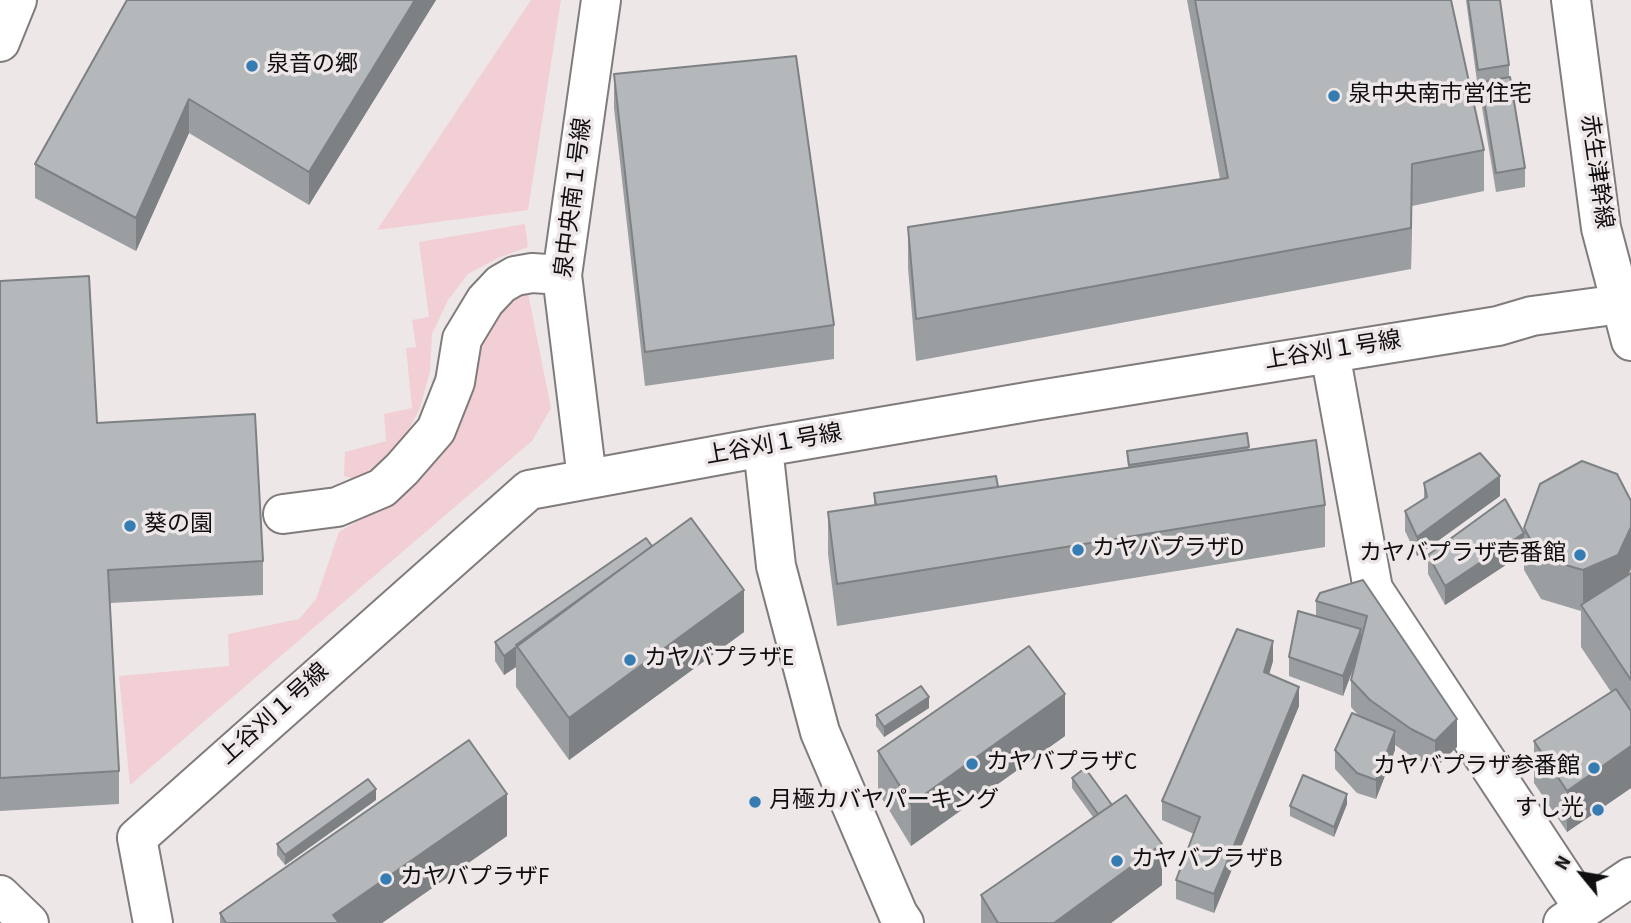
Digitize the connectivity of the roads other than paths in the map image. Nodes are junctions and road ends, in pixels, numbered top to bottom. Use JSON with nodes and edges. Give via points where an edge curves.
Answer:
{"nodes":[{"id":1,"x":17,"y":0,"type":"edge"},
{"id":2,"x":600,"y":0,"type":"edge"},
{"id":3,"x":1572,"y":0,"type":"edge"},
{"id":4,"x":0,"y":42,"type":"edge"},
{"id":5,"x":562,"y":275,"type":"junction"},
{"id":6,"x":1627,"y":321,"type":"edge"},
{"id":7,"x":1330,"y":353,"type":"junction"},
{"id":8,"x":763,"y":447,"type":"junction"},
{"id":9,"x":587,"y":479,"type":"junction"},
{"id":10,"x":284,"y":514,"type":"dead end"},
{"id":11,"x":1631,"y":877,"type":"edge"},
{"id":12,"x":0,"y":895,"type":"edge"},
{"id":13,"x":1573,"y":916,"type":"edge"},
{"id":14,"x":29,"y":923,"type":"edge"},
{"id":15,"x":153,"y":923,"type":"edge"},
{"id":16,"x":904,"y":923,"type":"edge"}],
"edges":[{"from":1,"to":4,"type":"street"},
{"from":2,"to":5,"type":"street","name":"泉中央南１号線"},
{"from":3,"to":6,"type":"street","name":"赤生津幹線","via":[[1601,228]]},
{"from":5,"to":9,"type":"street","name":"泉中央南１号線"},
{"from":5,"to":10,"type":"street","via":[[515,276],[485,301],[462,340],[456,382],[436,430],[382,488],[337,507]]},
{"from":6,"to":7,"type":"street","name":"上谷刈１号線","via":[[1532,316],[1498,326]]},
{"from":7,"to":8,"type":"street","name":"上谷刈１号線"},
{"from":7,"to":13,"type":"street","via":[[1373,589]]},
{"from":8,"to":9,"type":"street","name":"上谷刈１号線"},
{"from":8,"to":16,"type":"street","via":[[776,566],[820,732]]},
{"from":9,"to":15,"type":"street","name":"上谷刈１号線","via":[[529,490],[137,838]]},
{"from":11,"to":13,"type":"street"},
{"from":12,"to":14,"type":"street"}]}
